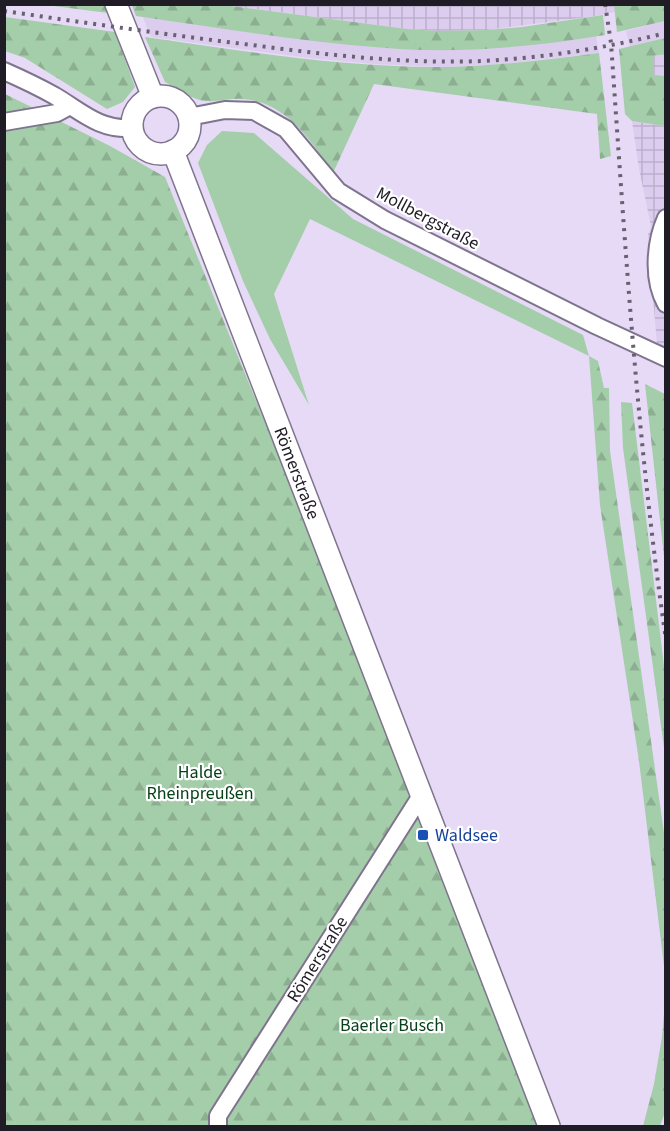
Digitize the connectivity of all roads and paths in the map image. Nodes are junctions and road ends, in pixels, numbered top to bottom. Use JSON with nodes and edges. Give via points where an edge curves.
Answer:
{"nodes":[{"id":1,"x":116,"y":4,"type":"edge"},
{"id":2,"x":4,"y":71,"type":"edge"},
{"id":3,"x":153,"y":97,"type":"junction"},
{"id":4,"x":70,"y":106,"type":"junction"},
{"id":5,"x":189,"y":117,"type":"junction"},
{"id":6,"x":4,"y":122,"type":"edge"},
{"id":7,"x":132,"y":128,"type":"junction"},
{"id":8,"x":173,"y":151,"type":"junction"},
{"id":9,"x":666,"y":218,"type":"edge"},
{"id":10,"x":663,"y":299,"type":"edge"},
{"id":11,"x":666,"y":357,"type":"edge"},
{"id":12,"x":422,"y":794,"type":"junction"},
{"id":13,"x":218,"y":1126,"type":"edge"},
{"id":14,"x":549,"y":1126,"type":"edge"}],
"edges":[{"from":1,"to":3,"type":"main road"},
{"from":2,"to":4,"type":"street"},
{"from":3,"to":5,"type":"main road","via":[[179,102]]},
{"from":3,"to":7,"type":"main road","via":[[139,106]]},
{"from":4,"to":6,"type":"street","via":[[57,113]]},
{"from":4,"to":7,"type":"street","via":[[103,125]]},
{"from":5,"to":8,"type":"main road","via":[[185,141]]},
{"from":5,"to":11,"type":"street","name":"Mollbergstraße","via":[[225,110],[254,111],[286,129],[338,191],[385,220]]},
{"from":7,"to":8,"type":"main road","via":[[146,150]]},
{"from":8,"to":12,"type":"main road","name":"Römerstraße"},
{"from":9,"to":10,"type":"street","via":[[657,274]]},
{"from":12,"to":13,"type":"street","name":"Römerstraße","via":[[218,1116]]},
{"from":12,"to":14,"type":"main road","name":"Römerstraße"}]}
